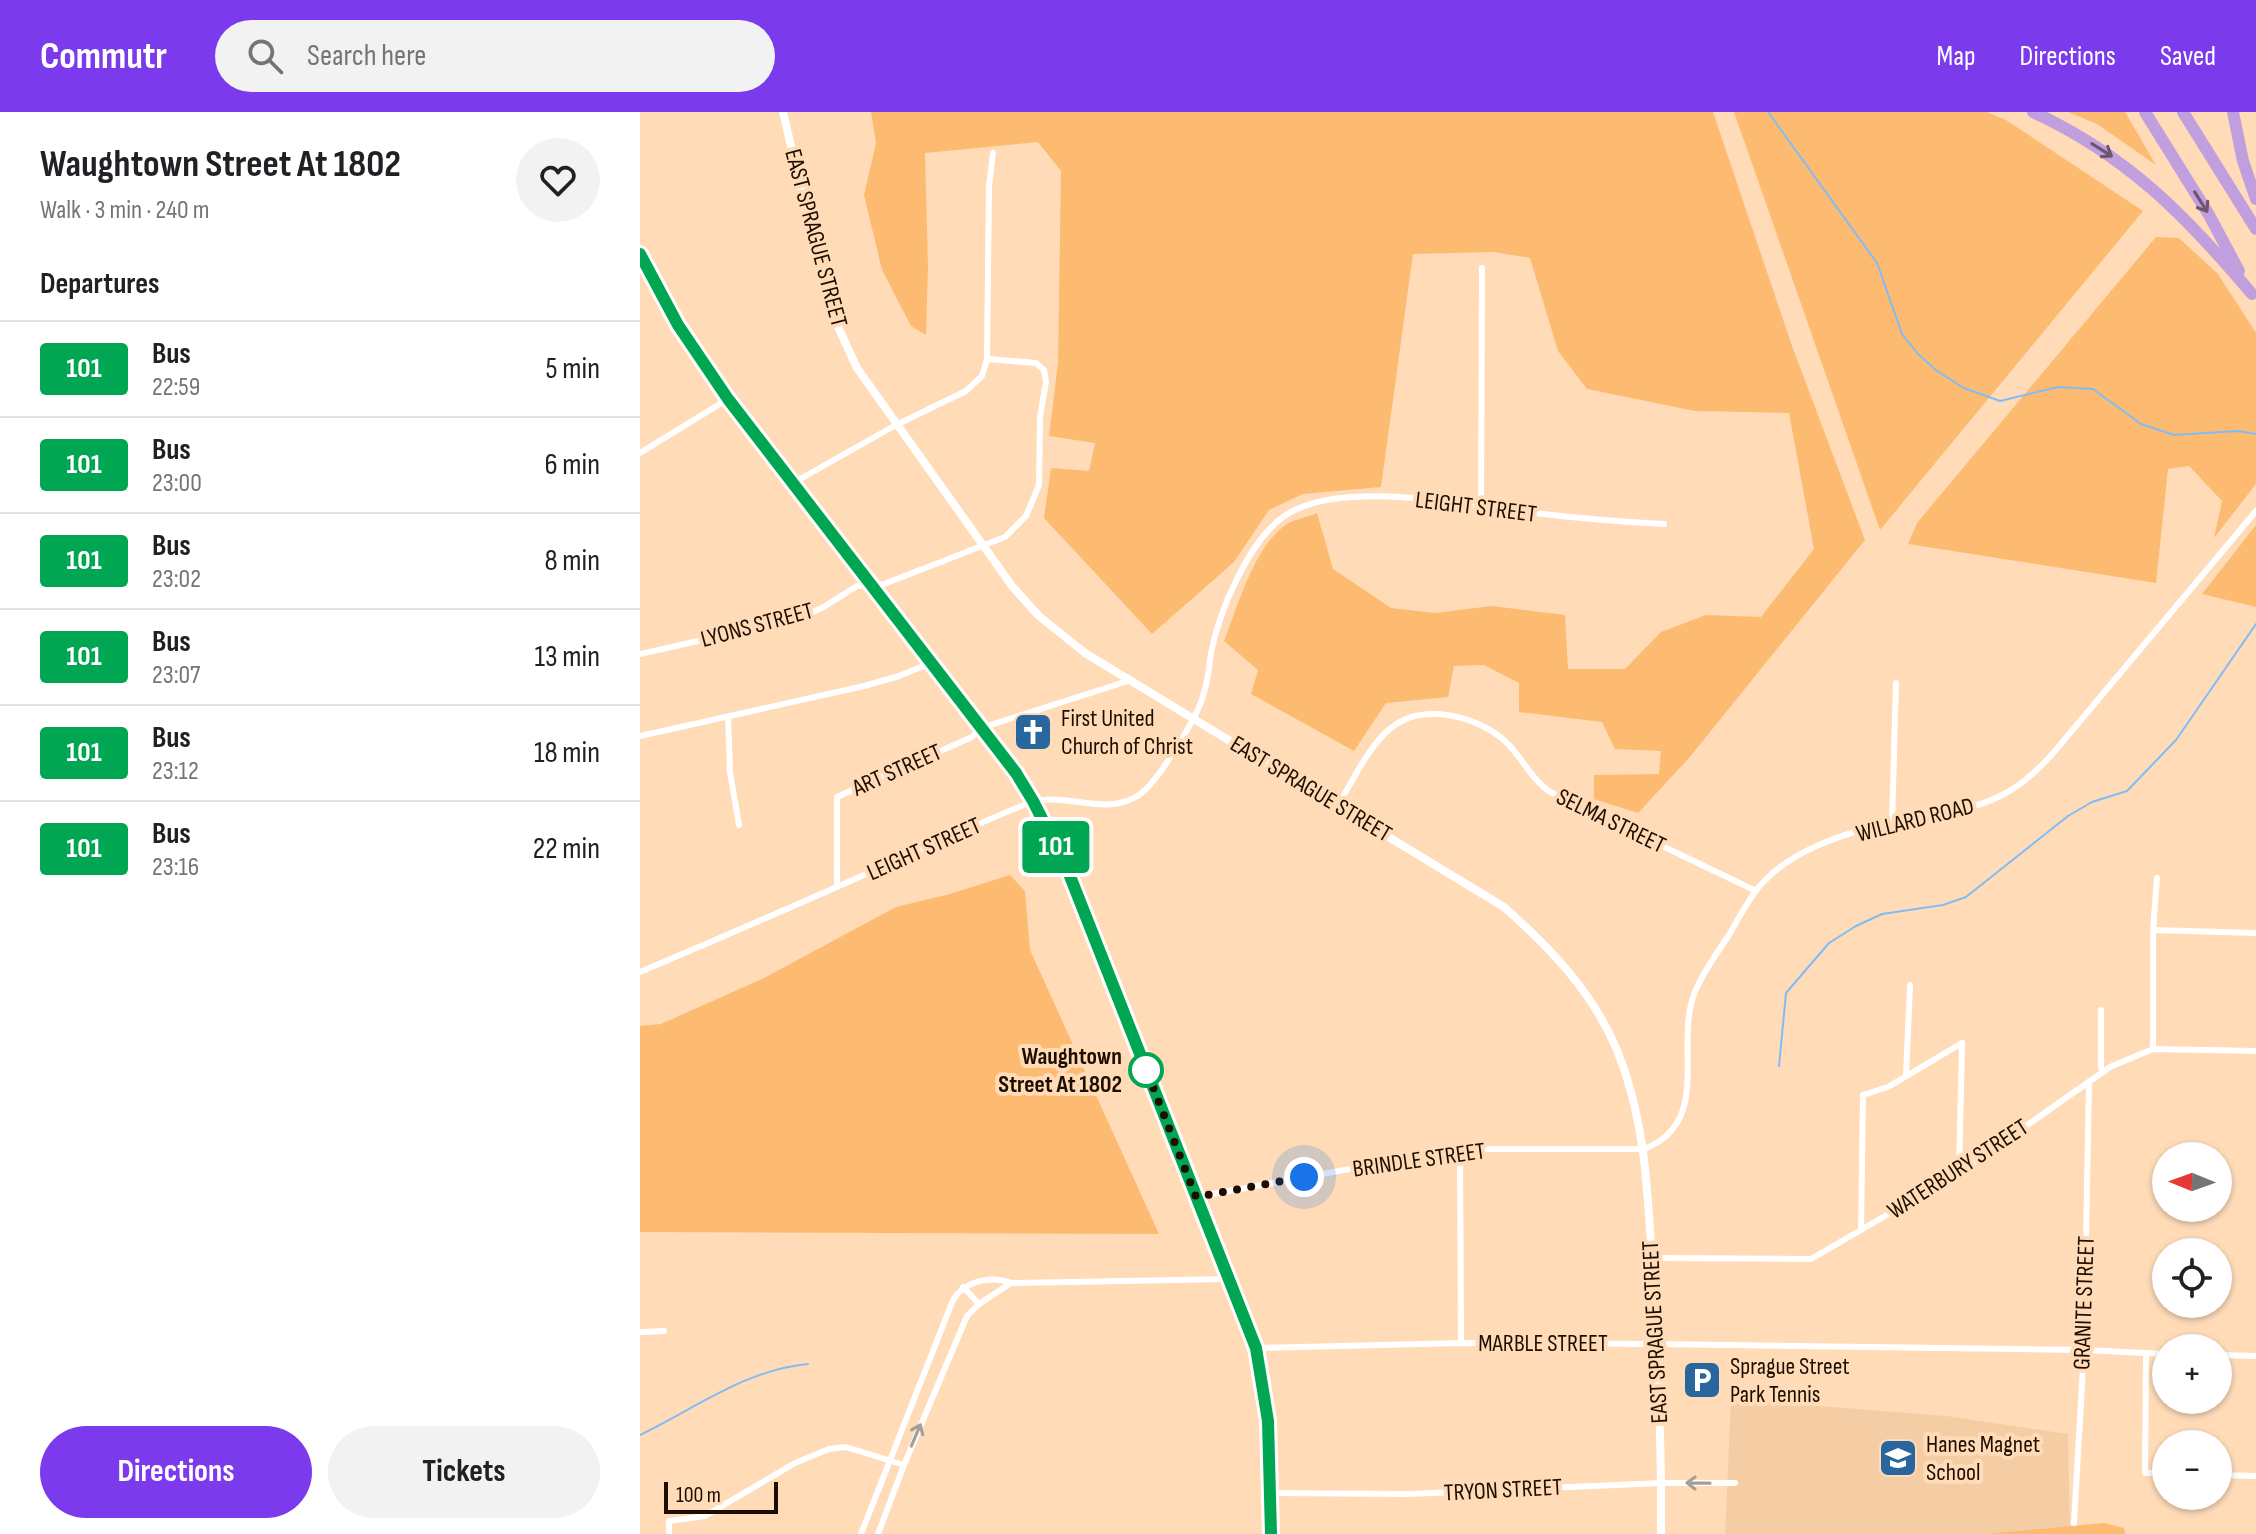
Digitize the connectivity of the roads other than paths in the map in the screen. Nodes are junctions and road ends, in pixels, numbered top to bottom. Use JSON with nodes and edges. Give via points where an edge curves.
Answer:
{"nodes":[{"id":1,"x":783,"y":112,"type":"edge"},
{"id":2,"x":2033,"y":112,"type":"edge"},
{"id":3,"x":2145,"y":112,"type":"edge"},
{"id":4,"x":2183,"y":112,"type":"edge"},
{"id":5,"x":2233,"y":112,"type":"edge"},
{"id":6,"x":993,"y":153,"type":"dead end"},
{"id":7,"x":2256,"y":199,"type":"edge"},
{"id":8,"x":2256,"y":229,"type":"edge"},
{"id":9,"x":640,"y":254,"type":"edge"},
{"id":10,"x":1482,"y":268,"type":"dead end"},
{"id":11,"x":2254,"y":298,"type":"edge"},
{"id":12,"x":987,"y":359,"type":"junction"},
{"id":13,"x":728,"y":399,"type":"junction"},
{"id":14,"x":896,"y":425,"type":"junction"},
{"id":15,"x":640,"y":453,"type":"edge"},
{"id":16,"x":793,"y":483,"type":"junction"},
{"id":17,"x":1481,"y":507,"type":"junction"},
{"id":18,"x":2256,"y":511,"type":"edge"},
{"id":19,"x":1664,"y":524,"type":"dead end"},
{"id":20,"x":982,"y":547,"type":"junction"},
{"id":21,"x":872,"y":585,"type":"junction"},
{"id":22,"x":640,"y":654,"type":"edge"},
{"id":23,"x":932,"y":662,"type":"junction"},
{"id":24,"x":1131,"y":680,"type":"junction"},
{"id":25,"x":1896,"y":683,"type":"dead end"},
{"id":26,"x":728,"y":717,"type":"junction"},
{"id":27,"x":1194,"y":718,"type":"junction"},
{"id":28,"x":981,"y":728,"type":"junction"},
{"id":29,"x":640,"y":736,"type":"edge"},
{"id":30,"x":1033,"y":801,"type":"junction"},
{"id":31,"x":1338,"y":805,"type":"junction"},
{"id":32,"x":1892,"y":822,"type":"junction"},
{"id":33,"x":739,"y":825,"type":"dead end"},
{"id":34,"x":2157,"y":878,"type":"dead end"},
{"id":35,"x":837,"y":887,"type":"junction"},
{"id":36,"x":1756,"y":891,"type":"junction"},
{"id":37,"x":2153,"y":930,"type":"junction"},
{"id":38,"x":2256,"y":933,"type":"edge"},
{"id":39,"x":640,"y":972,"type":"edge"},
{"id":40,"x":1910,"y":985,"type":"dead end"},
{"id":41,"x":2101,"y":1010,"type":"dead end"},
{"id":42,"x":2153,"y":1049,"type":"junction"},
{"id":43,"x":2256,"y":1051,"type":"edge"},
{"id":44,"x":2103,"y":1072,"type":"junction"},
{"id":45,"x":1906,"y":1076,"type":"junction"},
{"id":46,"x":2089,"y":1082,"type":"junction"},
{"id":47,"x":1460,"y":1149,"type":"junction"},
{"id":48,"x":1644,"y":1149,"type":"junction"},
{"id":49,"x":1959,"y":1173,"type":"junction"},
{"id":50,"x":1196,"y":1197,"type":"junction"},
{"id":51,"x":1861,"y":1230,"type":"junction"},
{"id":52,"x":1652,"y":1258,"type":"junction"},
{"id":53,"x":1228,"y":1279,"type":"junction"},
{"id":54,"x":1011,"y":1283,"type":"junction"},
{"id":55,"x":963,"y":1287,"type":"junction"},
{"id":56,"x":979,"y":1304,"type":"junction"},
{"id":57,"x":664,"y":1331,"type":"dead end"},
{"id":58,"x":640,"y":1332,"type":"edge"},
{"id":59,"x":1461,"y":1343,"type":"junction"},
{"id":60,"x":1657,"y":1344,"type":"junction"},
{"id":61,"x":1256,"y":1348,"type":"junction"},
{"id":62,"x":2084,"y":1350,"type":"junction"},
{"id":63,"x":2146,"y":1354,"type":"junction"},
{"id":64,"x":2152,"y":1354,"type":"edge"},
{"id":65,"x":2232,"y":1355,"type":"edge"},
{"id":66,"x":2256,"y":1356,"type":"edge"},
{"id":67,"x":890,"y":1461,"type":"junction"},
{"id":68,"x":904,"y":1465,"type":"junction"},
{"id":69,"x":2152,"y":1473,"type":"edge"},
{"id":70,"x":2232,"y":1475,"type":"edge"},
{"id":71,"x":2256,"y":1476,"type":"edge"},
{"id":72,"x":1662,"y":1483,"type":"junction"},
{"id":73,"x":1735,"y":1483,"type":"dead end"},
{"id":74,"x":1270,"y":1493,"type":"junction"},
{"id":75,"x":2074,"y":1523,"type":"dead end"},
{"id":76,"x":669,"y":1534,"type":"edge"},
{"id":77,"x":861,"y":1534,"type":"edge"},
{"id":78,"x":878,"y":1534,"type":"edge"},
{"id":79,"x":1271,"y":1534,"type":"edge"},
{"id":80,"x":1661,"y":1534,"type":"edge"}],
"edges":[{"from":1,"to":14,"type":"street","name":"EAST SPRAGUE STREET","via":[[824,288],[857,368]]},
{"from":2,"to":11,"type":"highway","one_way":true,"via":[[2109,154],[2150,185]]},
{"from":3,"to":11,"type":"highway","one_way":true},
{"from":4,"to":8,"type":"highway"},
{"from":5,"to":7,"type":"highway"},
{"from":6,"to":12,"type":"street"},
{"from":9,"to":13,"type":"main road","via":[[678,325]]},
{"from":10,"to":17,"type":"street"},
{"from":12,"to":14,"type":"street","via":[[978,383]]},
{"from":12,"to":20,"type":"street","name":"LYONS STREET","via":[[1036,363],[1046,382],[1037,494],[1014,530]]},
{"from":13,"to":15,"type":"street"},
{"from":13,"to":16,"type":"main road"},
{"from":14,"to":16,"type":"street"},
{"from":14,"to":20,"type":"street","name":"EAST SPRAGUE STREET"},
{"from":16,"to":21,"type":"main road"},
{"from":17,"to":19,"type":"street","name":"LEIGHT STREET"},
{"from":17,"to":27,"type":"street","name":"LEIGHT STREET","via":[[1355,497],[1315,502],[1285,515],[1266,531],[1226,605]]},
{"from":18,"to":32,"type":"street","name":"WILLARD ROAD","via":[[2025,782],[1966,809]]},
{"from":20,"to":21,"type":"street","name":"LYONS STREET"},
{"from":20,"to":24,"type":"street","name":"EAST SPRAGUE STREET","via":[[1039,616],[1085,653]]},
{"from":21,"to":22,"type":"street","name":"LYONS STREET","via":[[857,586],[796,619]]},
{"from":21,"to":23,"type":"main road"},
{"from":23,"to":26,"type":"street","via":[[864,686]]},
{"from":23,"to":28,"type":"main road"},
{"from":24,"to":27,"type":"street","name":"EAST SPRAGUE STREET"},
{"from":24,"to":28,"type":"street","name":"ART STREET"},
{"from":25,"to":32,"type":"street"},
{"from":26,"to":29,"type":"street"},
{"from":26,"to":33,"type":"street"},
{"from":27,"to":30,"type":"street","name":"LEIGHT STREET","via":[[1141,794],[1116,805]]},
{"from":27,"to":31,"type":"street","name":"EAST SPRAGUE STREET"},
{"from":28,"to":30,"type":"main road"},
{"from":28,"to":35,"type":"street","name":"ART STREET","via":[[972,737],[837,797]]},
{"from":30,"to":35,"type":"street","name":"LEIGHT STREET"},
{"from":30,"to":50,"type":"main road","via":[[1066,866]]},
{"from":31,"to":36,"type":"street","name":"SELMA STREET","via":[[1388,730],[1417,716],[1460,718],[1494,732],[1550,792]]},
{"from":31,"to":48,"type":"street","name":"EAST SPRAGUE STREET","via":[[1504,907],[1556,955],[1587,995],[1615,1047]]},
{"from":32,"to":36,"type":"street","name":"WILLARD ROAD","via":[[1801,853],[1771,873]]},
{"from":34,"to":37,"type":"street"},
{"from":35,"to":39,"type":"street","name":"LEIGHT STREET"},
{"from":36,"to":48,"type":"street","name":"WILLARD ROAD","via":[[1695,993],[1681,1113],[1670,1135]]},
{"from":37,"to":38,"type":"street"},
{"from":37,"to":42,"type":"street"},
{"from":40,"to":45,"type":"street"},
{"from":41,"to":44,"type":"street"},
{"from":42,"to":43,"type":"street","name":"WATERBURY STREET"},
{"from":42,"to":44,"type":"street","name":"WATERBURY STREET"},
{"from":44,"to":46,"type":"street","name":"WATERBURY STREET"},
{"from":45,"to":49,"type":"street","via":[[1962,1043]]},
{"from":45,"to":51,"type":"street","via":[[1863,1095]]},
{"from":46,"to":49,"type":"street","name":"WATERBURY STREET"},
{"from":46,"to":62,"type":"street","name":"GRANITE STREET"},
{"from":47,"to":48,"type":"street","name":"BRINDLE STREET"},
{"from":47,"to":50,"type":"street","name":"BRINDLE STREET"},
{"from":47,"to":59,"type":"street"},
{"from":48,"to":52,"type":"street","name":"EAST SPRAGUE STREET"},
{"from":49,"to":51,"type":"street","name":"WATERBURY STREET"},
{"from":50,"to":53,"type":"main road"},
{"from":51,"to":52,"type":"street","name":"WATERBURY STREET","via":[[1811,1259]]},
{"from":52,"to":60,"type":"street","name":"EAST SPRAGUE STREET"},
{"from":53,"to":54,"type":"street"},
{"from":53,"to":61,"type":"main road"},
{"from":54,"to":55,"type":"street"},
{"from":54,"to":56,"type":"street"},
{"from":55,"to":56,"type":"street"},
{"from":55,"to":67,"type":"street","via":[[953,1300]]},
{"from":68,"to":56,"type":"street","one_way":true,"via":[[967,1316]]},
{"from":57,"to":58,"type":"street"},
{"from":59,"to":60,"type":"street","name":"MARBLE STREET"},
{"from":59,"to":61,"type":"street","name":"MARBLE STREET"},
{"from":60,"to":62,"type":"street","name":"MARBLE STREET"},
{"from":60,"to":72,"type":"street","name":"EAST SPRAGUE STREET"},
{"from":61,"to":74,"type":"main road","via":[[1268,1421]]},
{"from":62,"to":63,"type":"street","name":"MARBLE STREET"},
{"from":62,"to":75,"type":"street","name":"GRANITE STREET"},
{"from":63,"to":64,"type":"street","name":"MARBLE STREET"},
{"from":63,"to":69,"type":"street","via":[[2145,1473]]},
{"from":65,"to":66,"type":"street"},
{"from":67,"to":68,"type":"street"},
{"from":67,"to":76,"type":"street","via":[[846,1447],[829,1449],[705,1516],[669,1521]]},
{"from":67,"to":77,"type":"street"},
{"from":68,"to":78,"type":"street"},
{"from":70,"to":71,"type":"street"},
{"from":73,"to":72,"type":"street","name":"TRYON STREET","one_way":true},
{"from":72,"to":74,"type":"street","name":"TRYON STREET","via":[[1408,1494]]},
{"from":72,"to":80,"type":"street","name":"EAST SPRAGUE STREET"},
{"from":74,"to":79,"type":"main road"}]}
